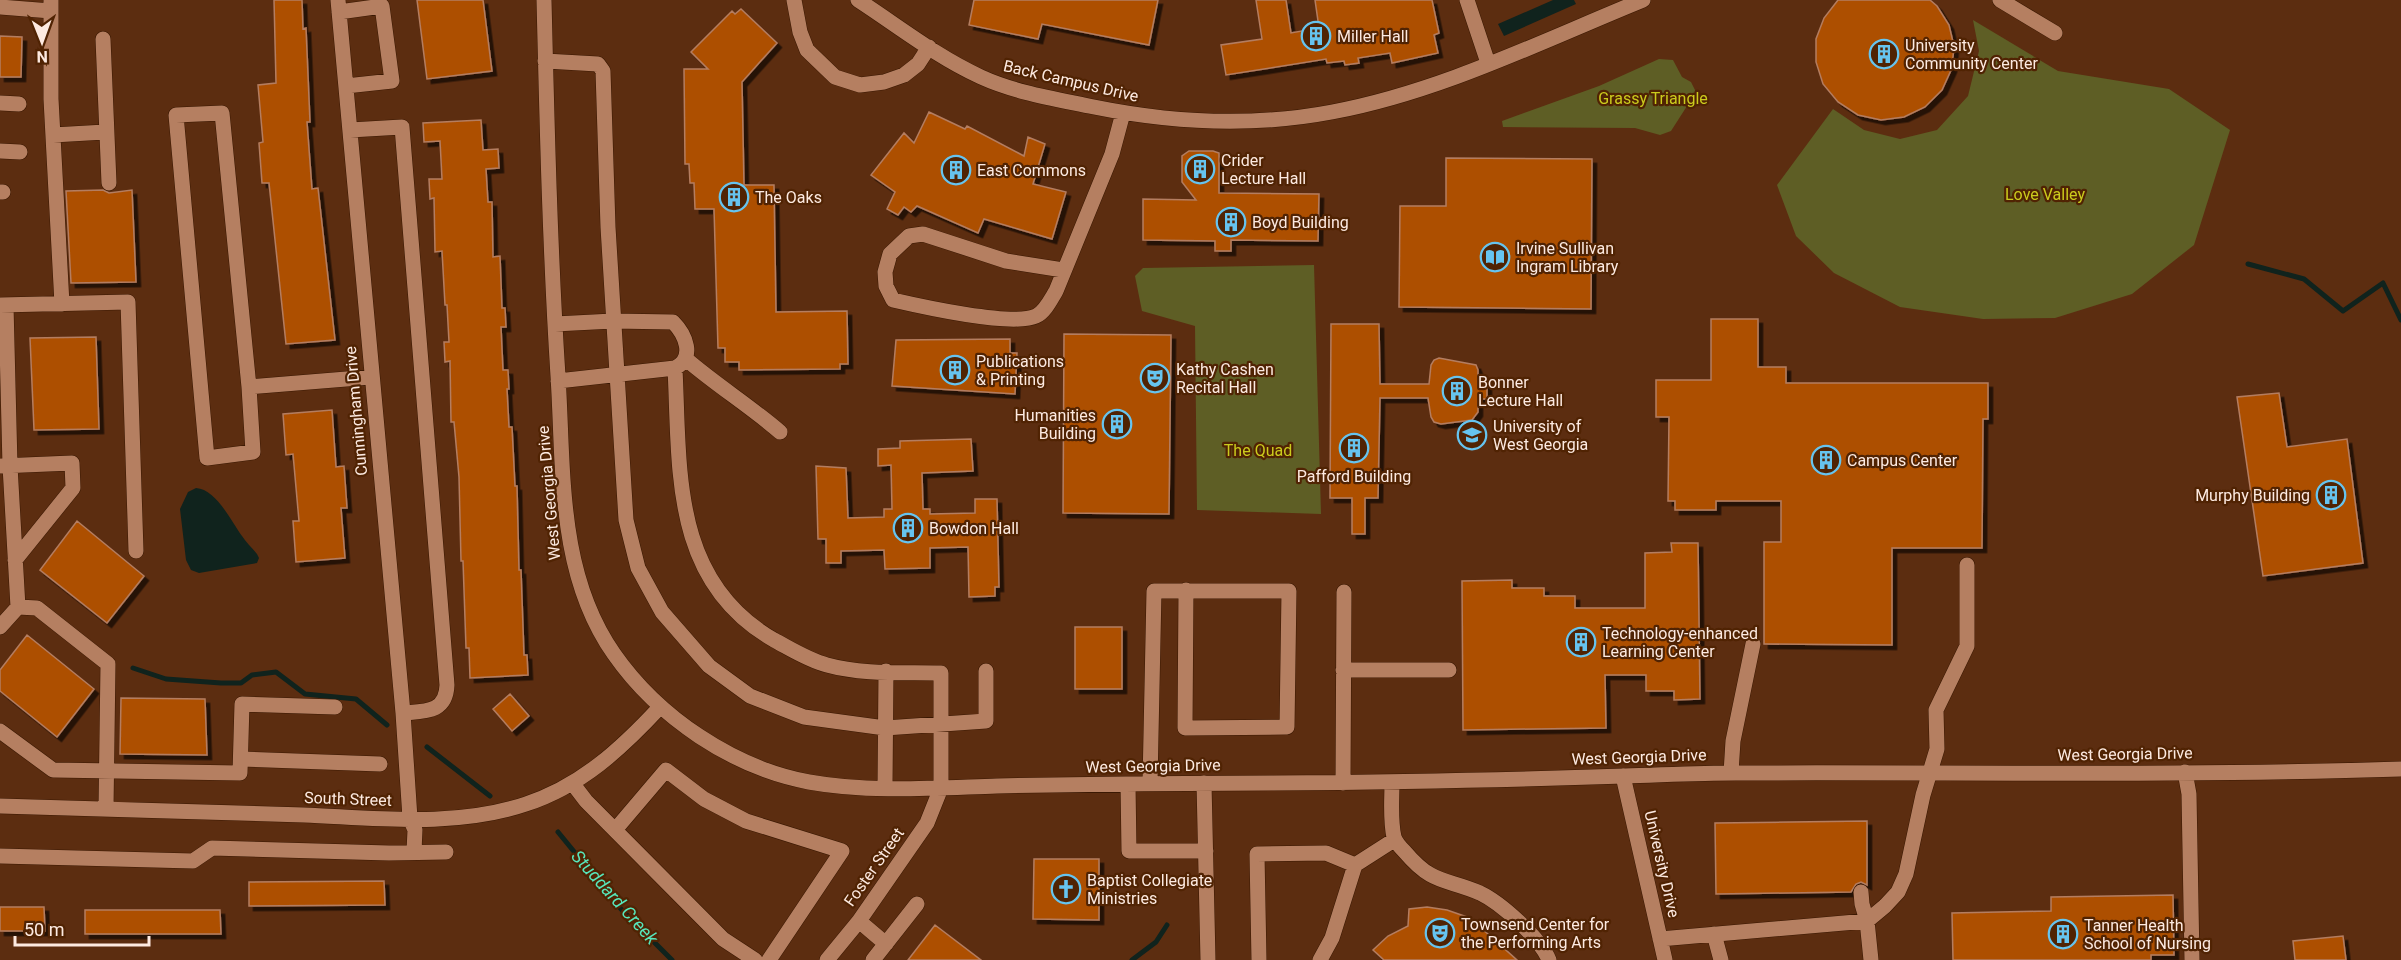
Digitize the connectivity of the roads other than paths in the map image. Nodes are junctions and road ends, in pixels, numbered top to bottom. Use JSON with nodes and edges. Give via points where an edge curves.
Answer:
{"nodes":[{"id":1,"x":0,"y":0,"type":"edge"},
{"id":2,"x":544,"y":0,"type":"edge"},
{"id":3,"x":794,"y":0,"type":"edge"},
{"id":4,"x":858,"y":0,"type":"edge"},
{"id":5,"x":1467,"y":0,"type":"edge"},
{"id":6,"x":1643,"y":0,"type":"edge"},
{"id":7,"x":2000,"y":0,"type":"edge"},
{"id":8,"x":51,"y":5,"type":"edge"},
{"id":9,"x":339,"y":6,"type":"edge"},
{"id":10,"x":0,"y":7,"type":"edge"},
{"id":11,"x":2055,"y":33,"type":"dead end"},
{"id":12,"x":103,"y":39,"type":"dead end"},
{"id":13,"x":929,"y":47,"type":"junction"},
{"id":14,"x":545,"y":61,"type":"junction"},
{"id":15,"x":1488,"y":63,"type":"junction"},
{"id":16,"x":346,"y":86,"type":"junction"},
{"id":17,"x":0,"y":103,"type":"edge"},
{"id":18,"x":19,"y":104,"type":"dead end"},
{"id":19,"x":1123,"y":113,"type":"junction"},
{"id":20,"x":350,"y":130,"type":"junction"},
{"id":21,"x":105,"y":132,"type":"junction"},
{"id":22,"x":53,"y":135,"type":"junction"},
{"id":23,"x":0,"y":151,"type":"edge"},
{"id":24,"x":20,"y":152,"type":"dead end"},
{"id":25,"x":109,"y":183,"type":"dead end"},
{"id":26,"x":1063,"y":270,"type":"junction"},
{"id":27,"x":62,"y":304,"type":"junction"},
{"id":28,"x":3,"y":305,"type":"edge"},
{"id":29,"x":613,"y":321,"type":"junction"},
{"id":30,"x":555,"y":324,"type":"junction"},
{"id":31,"x":681,"y":363,"type":"junction"},
{"id":32,"x":616,"y":376,"type":"junction"},
{"id":33,"x":371,"y":377,"type":"junction"},
{"id":34,"x":558,"y":381,"type":"junction"},
{"id":35,"x":249,"y":387,"type":"junction"},
{"id":36,"x":780,"y":432,"type":"dead end"},
{"id":37,"x":5,"y":466,"type":"edge"},
{"id":38,"x":136,"y":551,"type":"dead end"},
{"id":39,"x":15,"y":560,"type":"junction"},
{"id":40,"x":1967,"y":565,"type":"dead end"},
{"id":41,"x":1186,"y":590,"type":"junction"},
{"id":42,"x":1344,"y":592,"type":"dead end"},
{"id":43,"x":7,"y":616,"type":"edge"},
{"id":44,"x":1753,"y":644,"type":"dead end"},
{"id":45,"x":1343,"y":670,"type":"junction"},
{"id":46,"x":1449,"y":670,"type":"dead end"},
{"id":47,"x":886,"y":671,"type":"junction"},
{"id":48,"x":986,"y":671,"type":"dead end"},
{"id":49,"x":335,"y":707,"type":"dead end"},
{"id":50,"x":660,"y":707,"type":"junction"},
{"id":51,"x":403,"y":712,"type":"junction"},
{"id":52,"x":940,"y":726,"type":"junction"},
{"id":53,"x":885,"y":728,"type":"junction"},
{"id":54,"x":0,"y":731,"type":"edge"},
{"id":55,"x":241,"y":759,"type":"junction"},
{"id":56,"x":380,"y":764,"type":"dead end"},
{"id":57,"x":2401,"y":769,"type":"edge"},
{"id":58,"x":107,"y":772,"type":"junction"},
{"id":59,"x":1731,"y":772,"type":"junction"},
{"id":60,"x":2185,"y":772,"type":"junction"},
{"id":61,"x":1930,"y":774,"type":"junction"},
{"id":62,"x":1623,"y":776,"type":"junction"},
{"id":63,"x":1392,"y":782,"type":"junction"},
{"id":64,"x":1150,"y":783,"type":"junction"},
{"id":65,"x":1204,"y":783,"type":"junction"},
{"id":66,"x":1343,"y":783,"type":"junction"},
{"id":67,"x":573,"y":784,"type":"junction"},
{"id":68,"x":1128,"y":784,"type":"junction"},
{"id":69,"x":885,"y":788,"type":"junction"},
{"id":70,"x":941,"y":788,"type":"junction"},
{"id":71,"x":0,"y":806,"type":"edge"},
{"id":72,"x":106,"y":810,"type":"junction"},
{"id":73,"x":410,"y":818,"type":"junction"},
{"id":74,"x":615,"y":831,"type":"junction"},
{"id":75,"x":1394,"y":840,"type":"junction"},
{"id":76,"x":414,"y":851,"type":"junction"},
{"id":77,"x":1206,"y":851,"type":"junction"},
{"id":78,"x":446,"y":852,"type":"dead end"},
{"id":79,"x":0,"y":856,"type":"edge"},
{"id":80,"x":1355,"y":865,"type":"junction"},
{"id":81,"x":1861,"y":892,"type":"dead end"},
{"id":82,"x":917,"y":904,"type":"dead end"},
{"id":83,"x":858,"y":921,"type":"junction"},
{"id":84,"x":1867,"y":921,"type":"junction"},
{"id":85,"x":1714,"y":934,"type":"junction"},
{"id":86,"x":1660,"y":939,"type":"junction"},
{"id":87,"x":886,"y":944,"type":"junction"},
{"id":88,"x":755,"y":960,"type":"edge"},
{"id":89,"x":768,"y":960,"type":"edge"},
{"id":90,"x":827,"y":960,"type":"edge"},
{"id":91,"x":873,"y":960,"type":"edge"},
{"id":92,"x":1208,"y":960,"type":"edge"},
{"id":93,"x":1259,"y":960,"type":"edge"},
{"id":94,"x":1320,"y":960,"type":"edge"},
{"id":95,"x":1549,"y":960,"type":"edge"},
{"id":96,"x":1665,"y":960,"type":"edge"},
{"id":97,"x":1720,"y":960,"type":"edge"},
{"id":98,"x":1871,"y":960,"type":"edge"},
{"id":99,"x":2192,"y":960,"type":"edge"}],
"edges":[{"from":1,"to":10,"type":"street"},
{"from":2,"to":14,"type":"street","name":"West Georgia Drive"},
{"from":3,"to":13,"type":"street","via":[[807,50],[835,77],[860,84],[884,82],[911,70]]},
{"from":4,"to":13,"type":"street","name":"Back Campus Drive"},
{"from":5,"to":15,"type":"street"},
{"from":6,"to":15,"type":"street","name":"Back Campus Drive"},
{"from":7,"to":11,"type":"street"},
{"from":8,"to":10,"type":"street"},
{"from":8,"to":22,"type":"street"},
{"from":9,"to":16,"type":"street","name":"Cunningham Drive"},
{"from":9,"to":16,"type":"street","via":[[382,6],[392,81]]},
{"from":12,"to":21,"type":"street"},
{"from":13,"to":19,"type":"street","name":"Back Campus Drive","via":[[999,84]]},
{"from":14,"to":29,"type":"street","via":[[597,64],[603,71]]},
{"from":14,"to":30,"type":"street","name":"West Georgia Drive"},
{"from":15,"to":19,"type":"street","name":"Back Campus Drive","via":[[1386,99],[1333,112],[1255,121],[1155,118]]},
{"from":16,"to":20,"type":"street","name":"Cunningham Drive"},
{"from":17,"to":18,"type":"street"},
{"from":19,"to":26,"type":"street","via":[[1112,154]]},
{"from":20,"to":33,"type":"street","name":"Cunningham Drive"},
{"from":20,"to":51,"type":"street","via":[[402,127],[447,685],[447,696],[430,711]]},
{"from":21,"to":22,"type":"street"},
{"from":21,"to":25,"type":"street"},
{"from":22,"to":27,"type":"street"},
{"from":23,"to":24,"type":"street"},
{"from":26,"to":26,"type":"street","via":[[1056,291],[1036,316],[1009,319],[892,300],[885,272],[890,254],[898,244],[909,236],[923,234],[1006,261]]},
{"from":27,"to":28,"type":"street"},
{"from":27,"to":38,"type":"street","via":[[128,302]]},
{"from":28,"to":37,"type":"street"},
{"from":29,"to":30,"type":"street"},
{"from":29,"to":31,"type":"street","via":[[673,322],[685,339]]},
{"from":29,"to":32,"type":"street"},
{"from":30,"to":34,"type":"street","name":"West Georgia Drive"},
{"from":31,"to":32,"type":"street"},
{"from":31,"to":36,"type":"street","via":[[751,407]]},
{"from":31,"to":47,"type":"street","via":[[681,485],[685,514],[695,550],[717,590],[739,617],[799,654],[827,665]]},
{"from":32,"to":34,"type":"street"},
{"from":32,"to":53,"type":"street","via":[[626,520],[638,568],[662,612],[709,666],[750,696],[804,717]]},
{"from":33,"to":35,"type":"street"},
{"from":33,"to":51,"type":"street","name":"Cunningham Drive"},
{"from":34,"to":50,"type":"street","name":"West Georgia Drive","via":[[568,538],[577,580],[614,654]]},
{"from":35,"to":35,"type":"street","via":[[253,452],[207,458],[176,115],[222,113]]},
{"from":37,"to":39,"type":"street"},
{"from":37,"to":39,"type":"street","via":[[72,463],[73,488]]},
{"from":39,"to":43,"type":"street"},
{"from":40,"to":61,"type":"street","via":[[1967,646],[1936,710],[1937,749]]},
{"from":41,"to":41,"type":"street","via":[[1289,591],[1287,727],[1185,728]]},
{"from":41,"to":64,"type":"street","via":[[1154,591]]},
{"from":42,"to":45,"type":"street"},
{"from":43,"to":58,"type":"street","via":[[37,608],[108,664]]},
{"from":44,"to":59,"type":"street","via":[[1733,741]]},
{"from":45,"to":46,"type":"street"},
{"from":45,"to":66,"type":"street"},
{"from":47,"to":52,"type":"street","via":[[941,673]]},
{"from":47,"to":53,"type":"street"},
{"from":48,"to":52,"type":"street","via":[[986,721]]},
{"from":49,"to":55,"type":"street","via":[[242,704]]},
{"from":50,"to":67,"type":"street","name":"South Street","via":[[601,765]]},
{"from":50,"to":69,"type":"street","name":"West Georgia Drive","via":[[732,756],[755,766],[809,782]]},
{"from":51,"to":73,"type":"street","name":"Cunningham Drive"},
{"from":52,"to":53,"type":"street"},
{"from":52,"to":70,"type":"street"},
{"from":53,"to":69,"type":"street"},
{"from":54,"to":58,"type":"street","via":[[53,770]]},
{"from":55,"to":56,"type":"street"},
{"from":55,"to":58,"type":"street","via":[[240,773]]},
{"from":57,"to":60,"type":"street","name":"West Georgia Drive"},
{"from":58,"to":72,"type":"street"},
{"from":59,"to":61,"type":"street","name":"West Georgia Drive"},
{"from":59,"to":62,"type":"street","name":"West Georgia Drive"},
{"from":60,"to":61,"type":"street","name":"West Georgia Drive"},
{"from":60,"to":99,"type":"street","via":[[2189,794]]},
{"from":61,"to":84,"type":"street","via":[[1906,874],[1898,892]]},
{"from":62,"to":63,"type":"street","name":"West Georgia Drive"},
{"from":62,"to":86,"type":"street","name":"University Drive"},
{"from":63,"to":66,"type":"street","name":"West Georgia Drive"},
{"from":63,"to":75,"type":"street"},
{"from":64,"to":65,"type":"street","name":"West Georgia Drive"},
{"from":64,"to":68,"type":"street","name":"West Georgia Drive"},
{"from":65,"to":66,"type":"street","name":"West Georgia Drive"},
{"from":65,"to":77,"type":"street"},
{"from":67,"to":73,"type":"street","name":"South Street","via":[[526,805],[501,811]]},
{"from":67,"to":74,"type":"street"},
{"from":68,"to":70,"type":"street","name":"West Georgia Drive"},
{"from":68,"to":77,"type":"street","via":[[1129,851]]},
{"from":69,"to":70,"type":"street","name":"West Georgia Drive"},
{"from":70,"to":83,"type":"street","name":"Foster Street","via":[[927,823]]},
{"from":71,"to":72,"type":"street","name":"South Street"},
{"from":72,"to":73,"type":"street","name":"South Street"},
{"from":73,"to":76,"type":"street","name":"Cunningham Drive","via":[[415,830]]},
{"from":74,"to":88,"type":"street","via":[[723,939]]},
{"from":74,"to":89,"type":"street","via":[[666,770],[704,799],[746,821],[842,851]]},
{"from":75,"to":80,"type":"street"},
{"from":75,"to":95,"type":"street","via":[[1419,868],[1438,880],[1496,902],[1537,941]]},
{"from":76,"to":78,"type":"street"},
{"from":76,"to":79,"type":"street","via":[[212,849],[193,861]]},
{"from":77,"to":92,"type":"street"},
{"from":80,"to":93,"type":"street","via":[[1326,853],[1257,854]]},
{"from":80,"to":94,"type":"street","via":[[1332,938]]},
{"from":81,"to":84,"type":"street"},
{"from":82,"to":87,"type":"street"},
{"from":83,"to":87,"type":"street"},
{"from":83,"to":90,"type":"street","name":"Foster Street"},
{"from":84,"to":85,"type":"street"},
{"from":84,"to":98,"type":"street"},
{"from":85,"to":86,"type":"street"},
{"from":85,"to":97,"type":"street"},
{"from":86,"to":96,"type":"street","name":"University Drive"},
{"from":87,"to":91,"type":"street"}]}
